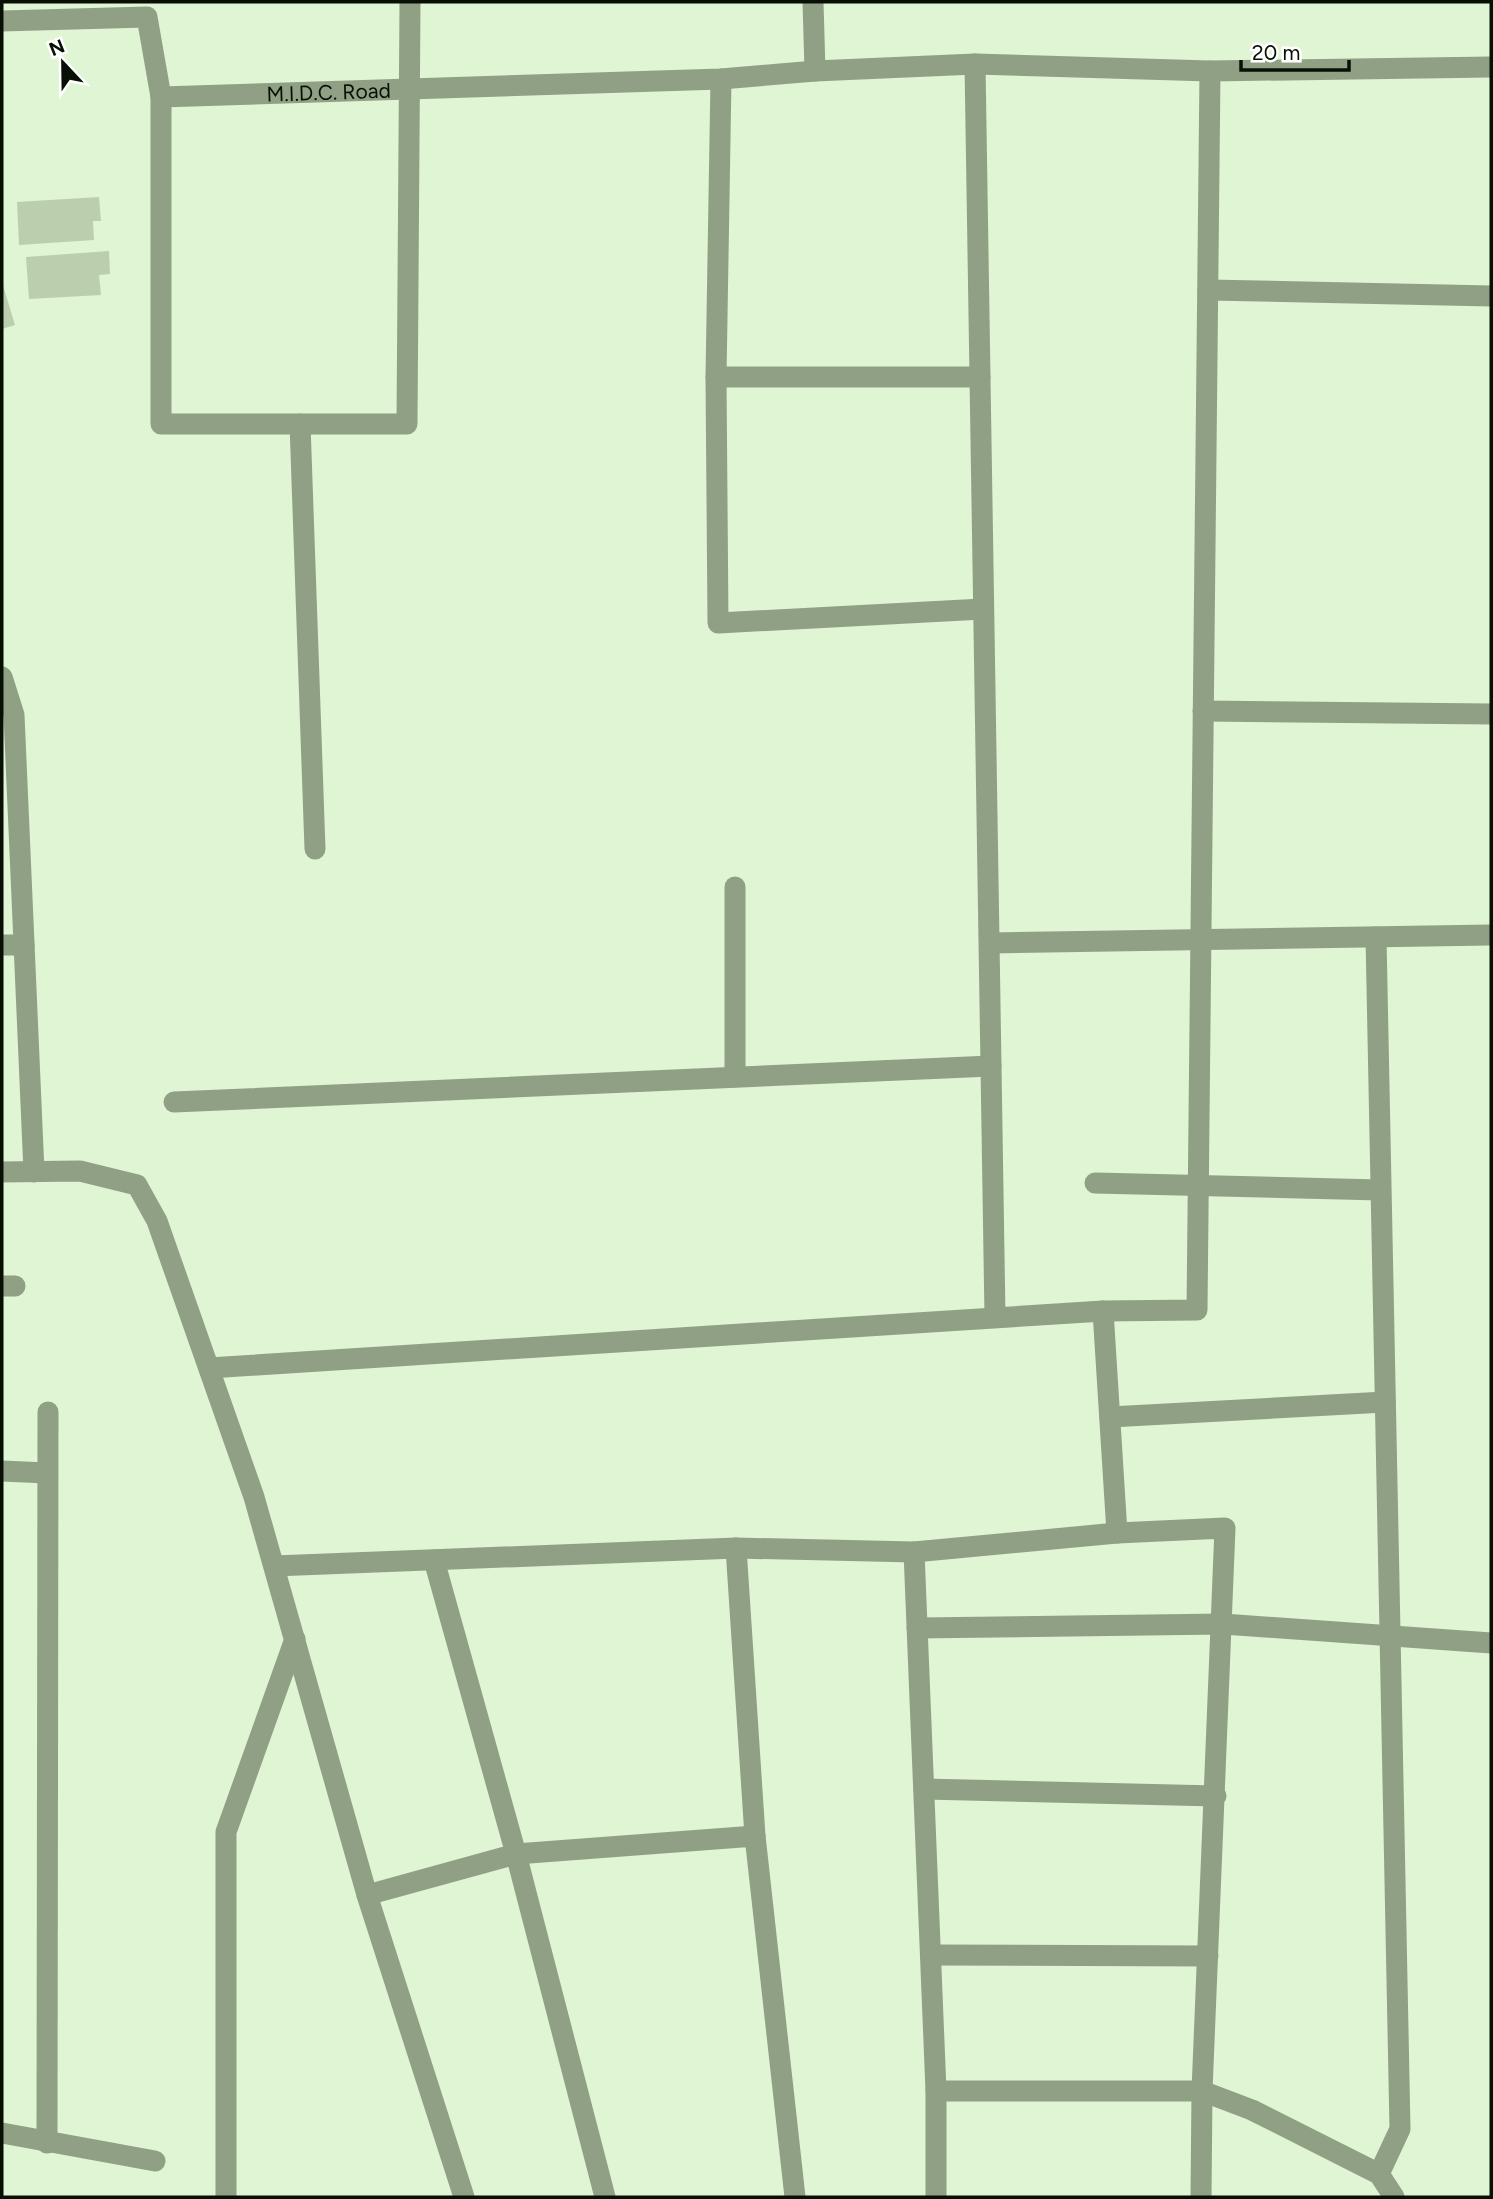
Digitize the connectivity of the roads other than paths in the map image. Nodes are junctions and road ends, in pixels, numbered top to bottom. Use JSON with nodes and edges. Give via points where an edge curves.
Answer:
{"nodes":[{"id":1,"x":410,"y":2,"type":"edge"},
{"id":2,"x":813,"y":2,"type":"edge"},
{"id":3,"x":2,"y":21,"type":"edge"},
{"id":4,"x":975,"y":64,"type":"junction"},
{"id":5,"x":1491,"y":67,"type":"edge"},
{"id":6,"x":815,"y":71,"type":"junction"},
{"id":7,"x":1210,"y":71,"type":"junction"},
{"id":8,"x":721,"y":79,"type":"junction"},
{"id":9,"x":409,"y":90,"type":"junction"},
{"id":10,"x":161,"y":97,"type":"junction"},
{"id":11,"x":1208,"y":290,"type":"junction"},
{"id":12,"x":1491,"y":296,"type":"edge"},
{"id":13,"x":716,"y":377,"type":"junction"},
{"id":14,"x":980,"y":377,"type":"junction"},
{"id":15,"x":300,"y":424,"type":"junction"},
{"id":16,"x":983,"y":609,"type":"junction"},
{"id":17,"x":2,"y":677,"type":"edge"},
{"id":18,"x":1203,"y":711,"type":"junction"},
{"id":19,"x":1491,"y":714,"type":"edge"},
{"id":20,"x":315,"y":849,"type":"dead end"},
{"id":21,"x":736,"y":887,"type":"dead end"},
{"id":22,"x":1491,"y":935,"type":"edge"},
{"id":23,"x":1376,"y":937,"type":"junction"},
{"id":24,"x":1201,"y":940,"type":"junction"},
{"id":25,"x":991,"y":943,"type":"junction"},
{"id":26,"x":2,"y":945,"type":"edge"},
{"id":27,"x":24,"y":945,"type":"junction"},
{"id":28,"x":991,"y":1066,"type":"junction"},
{"id":29,"x":735,"y":1077,"type":"junction"},
{"id":30,"x":174,"y":1102,"type":"dead end"},
{"id":31,"x":2,"y":1172,"type":"edge"},
{"id":32,"x":34,"y":1172,"type":"junction"},
{"id":33,"x":1095,"y":1183,"type":"dead end"},
{"id":34,"x":1198,"y":1184,"type":"junction"},
{"id":35,"x":1380,"y":1190,"type":"junction"},
{"id":36,"x":1103,"y":1311,"type":"junction"},
{"id":37,"x":995,"y":1317,"type":"junction"},
{"id":38,"x":209,"y":1368,"type":"junction"},
{"id":39,"x":1385,"y":1402,"type":"junction"},
{"id":40,"x":48,"y":1412,"type":"dead end"},
{"id":41,"x":1110,"y":1417,"type":"junction"},
{"id":42,"x":2,"y":1471,"type":"edge"},
{"id":43,"x":47,"y":1473,"type":"junction"},
{"id":44,"x":1116,"y":1533,"type":"junction"},
{"id":45,"x":736,"y":1548,"type":"junction"},
{"id":46,"x":914,"y":1552,"type":"junction"},
{"id":47,"x":433,"y":1560,"type":"junction"},
{"id":48,"x":274,"y":1566,"type":"junction"},
{"id":49,"x":1223,"y":1624,"type":"junction"},
{"id":50,"x":918,"y":1628,"type":"junction"},
{"id":51,"x":1389,"y":1637,"type":"junction"},
{"id":52,"x":295,"y":1639,"type":"junction"},
{"id":53,"x":1491,"y":1643,"type":"edge"},
{"id":54,"x":924,"y":1788,"type":"junction"},
{"id":55,"x":1216,"y":1797,"type":"junction"},
{"id":56,"x":755,"y":1836,"type":"junction"},
{"id":57,"x":516,"y":1854,"type":"junction"},
{"id":58,"x":367,"y":1895,"type":"junction"},
{"id":59,"x":931,"y":1955,"type":"junction"},
{"id":60,"x":1208,"y":1956,"type":"junction"},
{"id":61,"x":936,"y":2091,"type":"junction"},
{"id":62,"x":1202,"y":2091,"type":"junction"},
{"id":63,"x":2,"y":2133,"type":"edge"},
{"id":64,"x":47,"y":2143,"type":"junction"},
{"id":65,"x":155,"y":2161,"type":"dead end"},
{"id":66,"x":1379,"y":2174,"type":"junction"},
{"id":67,"x":226,"y":2197,"type":"edge"},
{"id":68,"x":464,"y":2197,"type":"edge"},
{"id":69,"x":605,"y":2197,"type":"edge"},
{"id":70,"x":795,"y":2197,"type":"edge"},
{"id":71,"x":936,"y":2197,"type":"edge"},
{"id":72,"x":1201,"y":2197,"type":"edge"},
{"id":73,"x":1394,"y":2197,"type":"edge"}],
"edges":[{"from":1,"to":9,"type":"street"},
{"from":2,"to":6,"type":"street"},
{"from":3,"to":10,"type":"street","via":[[147,17]]},
{"from":4,"to":6,"type":"street","name":"M.I.D.C. Road"},
{"from":4,"to":7,"type":"street","name":"M.I.D.C. Road"},
{"from":4,"to":14,"type":"street"},
{"from":5,"to":7,"type":"street","name":"M.I.D.C. Road"},
{"from":6,"to":8,"type":"street","name":"M.I.D.C. Road"},
{"from":7,"to":11,"type":"street"},
{"from":8,"to":9,"type":"street","name":"M.I.D.C. Road"},
{"from":8,"to":13,"type":"street"},
{"from":9,"to":10,"type":"street","name":"M.I.D.C. Road"},
{"from":9,"to":15,"type":"street","via":[[407,424]]},
{"from":10,"to":15,"type":"street","via":[[160,424]]},
{"from":11,"to":12,"type":"street"},
{"from":11,"to":18,"type":"street"},
{"from":13,"to":14,"type":"street"},
{"from":13,"to":16,"type":"street","via":[[718,624]]},
{"from":14,"to":16,"type":"street"},
{"from":15,"to":20,"type":"street"},
{"from":16,"to":25,"type":"street"},
{"from":17,"to":27,"type":"street","via":[[14,715]]},
{"from":18,"to":19,"type":"street"},
{"from":18,"to":24,"type":"street"},
{"from":21,"to":29,"type":"street"},
{"from":22,"to":23,"type":"street"},
{"from":23,"to":24,"type":"street"},
{"from":23,"to":35,"type":"street"},
{"from":24,"to":25,"type":"street"},
{"from":24,"to":34,"type":"street"},
{"from":25,"to":28,"type":"street"},
{"from":26,"to":27,"type":"street"},
{"from":27,"to":32,"type":"street"},
{"from":28,"to":29,"type":"street"},
{"from":28,"to":37,"type":"street"},
{"from":29,"to":30,"type":"street"},
{"from":31,"to":32,"type":"street"},
{"from":32,"to":38,"type":"street","via":[[80,1171],[137,1185],[157,1221]]},
{"from":33,"to":34,"type":"street"},
{"from":34,"to":35,"type":"street"},
{"from":34,"to":36,"type":"street","via":[[1197,1310]]},
{"from":35,"to":39,"type":"street"},
{"from":36,"to":37,"type":"street"},
{"from":36,"to":41,"type":"street"},
{"from":37,"to":38,"type":"street"},
{"from":38,"to":48,"type":"street"},
{"from":39,"to":41,"type":"street"},
{"from":39,"to":51,"type":"street"},
{"from":40,"to":43,"type":"street"},
{"from":41,"to":44,"type":"street"},
{"from":42,"to":43,"type":"street"},
{"from":43,"to":64,"type":"street"},
{"from":44,"to":46,"type":"street"},
{"from":44,"to":49,"type":"street","via":[[1226,1528]]},
{"from":45,"to":46,"type":"street"},
{"from":45,"to":47,"type":"street"},
{"from":45,"to":56,"type":"street"},
{"from":46,"to":50,"type":"street"},
{"from":47,"to":48,"type":"street"},
{"from":47,"to":57,"type":"street"},
{"from":48,"to":52,"type":"street"},
{"from":49,"to":50,"type":"street"},
{"from":49,"to":51,"type":"street"},
{"from":49,"to":55,"type":"street"},
{"from":50,"to":54,"type":"street"},
{"from":51,"to":53,"type":"street"},
{"from":51,"to":66,"type":"street","via":[[1400,2129]]},
{"from":52,"to":58,"type":"street"},
{"from":52,"to":67,"type":"street","via":[[226,1832]]},
{"from":54,"to":55,"type":"street"},
{"from":54,"to":59,"type":"street"},
{"from":55,"to":60,"type":"street"},
{"from":56,"to":57,"type":"street"},
{"from":56,"to":70,"type":"street"},
{"from":57,"to":58,"type":"street"},
{"from":57,"to":69,"type":"street"},
{"from":58,"to":68,"type":"street"},
{"from":59,"to":60,"type":"street"},
{"from":59,"to":61,"type":"street"},
{"from":60,"to":62,"type":"street"},
{"from":61,"to":62,"type":"street"},
{"from":61,"to":71,"type":"street"},
{"from":62,"to":66,"type":"street","via":[[1252,2110]]},
{"from":62,"to":72,"type":"street"},
{"from":63,"to":64,"type":"street"},
{"from":64,"to":65,"type":"street"},
{"from":66,"to":73,"type":"street"}]}
